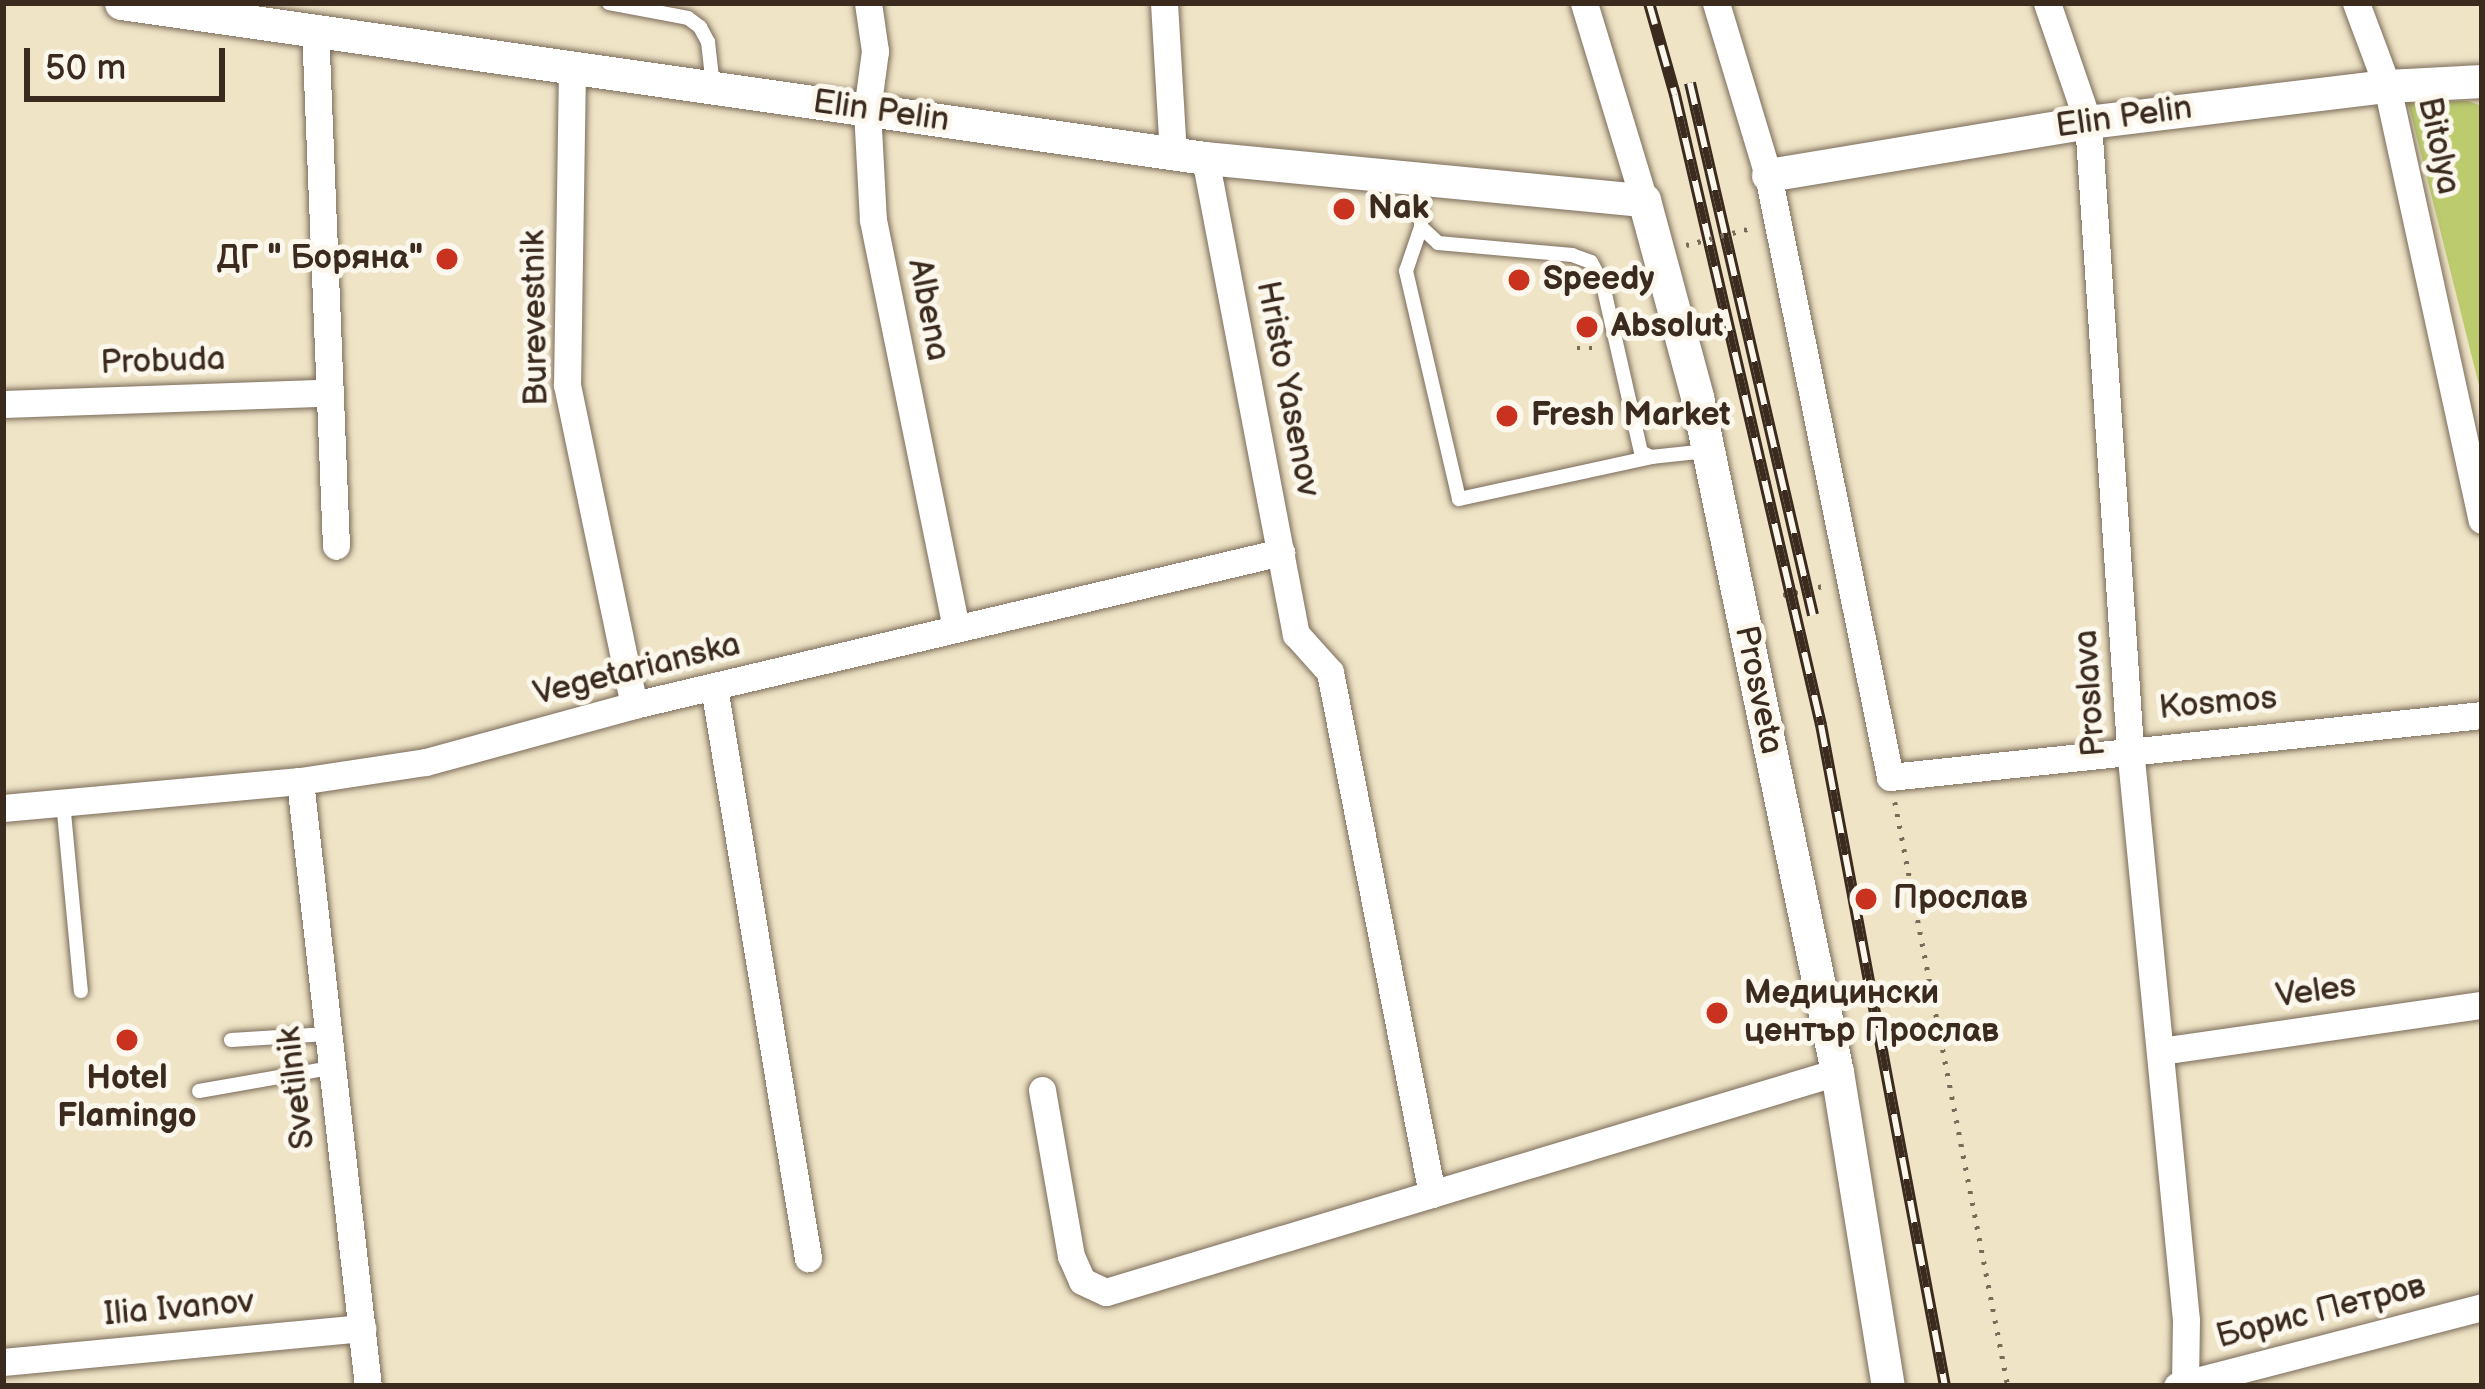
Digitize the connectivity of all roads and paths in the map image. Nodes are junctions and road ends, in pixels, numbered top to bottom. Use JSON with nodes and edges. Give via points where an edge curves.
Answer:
{"nodes":[{"id":1,"x":121,"y":3,"type":"edge"},
{"id":2,"x":609,"y":3,"type":"edge"},
{"id":3,"x":868,"y":3,"type":"edge"},
{"id":4,"x":1164,"y":3,"type":"edge"},
{"id":5,"x":1584,"y":3,"type":"edge"},
{"id":6,"x":1716,"y":3,"type":"edge"},
{"id":7,"x":2047,"y":3,"type":"edge"},
{"id":8,"x":2356,"y":3,"type":"edge"},
{"id":9,"x":315,"y":28,"type":"junction"},
{"id":10,"x":572,"y":68,"type":"junction"},
{"id":11,"x":2482,"y":81,"type":"edge"},
{"id":12,"x":2387,"y":86,"type":"junction"},
{"id":13,"x":713,"y":88,"type":"junction"},
{"id":14,"x":867,"y":110,"type":"junction"},
{"id":15,"x":2087,"y":122,"type":"junction"},
{"id":16,"x":1189,"y":156,"type":"junction"},
{"id":17,"x":1768,"y":175,"type":"junction"},
{"id":18,"x":1420,"y":179,"type":"junction"},
{"id":19,"x":1644,"y":200,"type":"junction"},
{"id":20,"x":1421,"y":226,"type":"junction"},
{"id":21,"x":1755,"y":227,"type":"dead end"},
{"id":22,"x":1686,"y":245,"type":"dead end"},
{"id":23,"x":326,"y":393,"type":"junction"},
{"id":24,"x":3,"y":404,"type":"edge"},
{"id":25,"x":1708,"y":451,"type":"junction"},
{"id":26,"x":1651,"y":458,"type":"junction"},
{"id":27,"x":2482,"y":520,"type":"edge"},
{"id":28,"x":336,"y":546,"type":"dead end"},
{"id":29,"x":1281,"y":552,"type":"junction"},
{"id":30,"x":1823,"y":586,"type":"dead end"},
{"id":31,"x":1783,"y":595,"type":"dead end"},
{"id":32,"x":956,"y":628,"type":"junction"},
{"id":33,"x":714,"y":687,"type":"junction"},
{"id":34,"x":634,"y":705,"type":"junction"},
{"id":35,"x":2482,"y":716,"type":"edge"},
{"id":36,"x":2130,"y":748,"type":"junction"},
{"id":37,"x":1890,"y":777,"type":"junction"},
{"id":38,"x":300,"y":781,"type":"junction"},
{"id":39,"x":63,"y":802,"type":"junction"},
{"id":40,"x":3,"y":808,"type":"edge"},
{"id":41,"x":81,"y":992,"type":"dead end"},
{"id":42,"x":2482,"y":1005,"type":"edge"},
{"id":43,"x":327,"y":1034,"type":"junction"},
{"id":44,"x":231,"y":1040,"type":"dead end"},
{"id":45,"x":2161,"y":1051,"type":"junction"},
{"id":46,"x":331,"y":1068,"type":"junction"},
{"id":47,"x":1838,"y":1072,"type":"junction"},
{"id":48,"x":1042,"y":1090,"type":"dead end"},
{"id":49,"x":199,"y":1091,"type":"dead end"},
{"id":50,"x":1432,"y":1194,"type":"junction"},
{"id":51,"x":808,"y":1258,"type":"dead end"},
{"id":52,"x":2482,"y":1307,"type":"edge"},
{"id":53,"x":362,"y":1328,"type":"junction"},
{"id":54,"x":3,"y":1362,"type":"edge"},
{"id":55,"x":2181,"y":1385,"type":"edge"},
{"id":56,"x":368,"y":1386,"type":"edge"},
{"id":57,"x":1888,"y":1386,"type":"edge"},
{"id":58,"x":2008,"y":1386,"type":"edge"}],
"edges":[{"from":1,"to":9,"type":"street","name":"Elin Pelin"},
{"from":2,"to":13,"type":"lane","via":[[688,17],[708,42]]},
{"from":3,"to":14,"type":"street","name":"Albena","via":[[874,51]]},
{"from":4,"to":16,"type":"street","name":"Hristo Yasenov"},
{"from":5,"to":19,"type":"street","name":"Prosveta"},
{"from":6,"to":17,"type":"street"},
{"from":7,"to":15,"type":"street","name":"Proslava"},
{"from":8,"to":12,"type":"street","name":"Bitolya"},
{"from":9,"to":10,"type":"street","name":"Elin Pelin"},
{"from":9,"to":23,"type":"street"},
{"from":10,"to":13,"type":"street","name":"Elin Pelin"},
{"from":10,"to":34,"type":"street","name":"Burevestnik","via":[[567,385]]},
{"from":11,"to":12,"type":"street","name":"Elin Pelin"},
{"from":12,"to":15,"type":"street","name":"Elin Pelin"},
{"from":12,"to":27,"type":"street","name":"Bitolya"},
{"from":13,"to":14,"type":"street","name":"Elin Pelin"},
{"from":14,"to":16,"type":"street","name":"Elin Pelin"},
{"from":14,"to":32,"type":"street","name":"Albena","via":[[873,220]]},
{"from":15,"to":17,"type":"street","name":"Elin Pelin"},
{"from":15,"to":36,"type":"street","name":"Proslava"},
{"from":16,"to":18,"type":"street","name":"Elin Pelin"},
{"from":16,"to":29,"type":"street","name":"Hristo Yasenov"},
{"from":17,"to":37,"type":"street"},
{"from":18,"to":19,"type":"street","name":"Elin Pelin"},
{"from":18,"to":20,"type":"lane"},
{"from":19,"to":25,"type":"street","name":"Prosveta"},
{"from":20,"to":26,"type":"lane","via":[[1438,244],[1591,262],[1636,440]]},
{"from":20,"to":26,"type":"lane","via":[[1406,271],[1459,499]]},
{"from":21,"to":22,"type":"path","bridge":true},
{"from":23,"to":24,"type":"street","name":"Probuda"},
{"from":23,"to":28,"type":"street"},
{"from":25,"to":26,"type":"lane"},
{"from":25,"to":47,"type":"street","name":"Prosveta"},
{"from":29,"to":32,"type":"street","name":"Vegetarianska"},
{"from":29,"to":50,"type":"street","name":"Hristo Yasenov","via":[[1296,634],[1330,672]]},
{"from":30,"to":31,"type":"path"},
{"from":32,"to":33,"type":"street","name":"Vegetarianska"},
{"from":33,"to":34,"type":"street","name":"Vegetarianska"},
{"from":33,"to":51,"type":"street"},
{"from":34,"to":38,"type":"street","name":"Vegetarianska","via":[[427,763]]},
{"from":35,"to":36,"type":"street","name":"Kosmos"},
{"from":36,"to":37,"type":"street","name":"Kosmos"},
{"from":36,"to":45,"type":"street","name":"Proslava"},
{"from":37,"to":58,"type":"path"},
{"from":38,"to":39,"type":"street","name":"Vegetarianska"},
{"from":38,"to":43,"type":"street","name":"Svetilnik"},
{"from":39,"to":40,"type":"street","name":"Vegetarianska"},
{"from":39,"to":41,"type":"lane"},
{"from":42,"to":45,"type":"street","name":"Veles"},
{"from":43,"to":44,"type":"lane"},
{"from":43,"to":46,"type":"street","name":"Svetilnik"},
{"from":45,"to":55,"type":"street","name":"Proslava","via":[[2186,1320]]},
{"from":46,"to":49,"type":"lane"},
{"from":46,"to":53,"type":"street","name":"Svetilnik"},
{"from":47,"to":50,"type":"street"},
{"from":47,"to":57,"type":"street","name":"Prosveta"},
{"from":48,"to":50,"type":"street","via":[[1071,1256],[1082,1281],[1106,1292]]},
{"from":52,"to":55,"type":"street","name":"Борис Петров"},
{"from":53,"to":54,"type":"street","name":"Ilia Ivanov"},
{"from":53,"to":56,"type":"street","name":"Svetilnik"}]}
